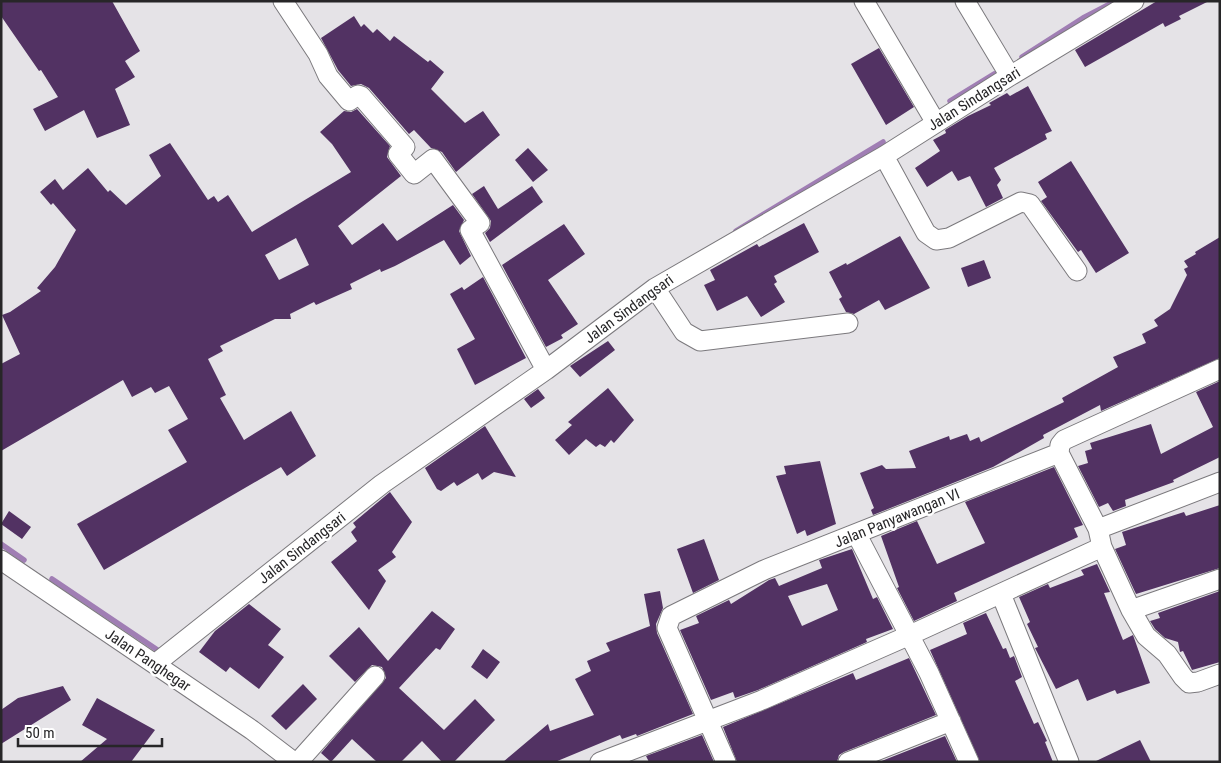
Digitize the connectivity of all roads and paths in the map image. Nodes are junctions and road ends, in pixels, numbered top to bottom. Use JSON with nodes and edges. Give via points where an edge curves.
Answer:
{"nodes":[{"id":1,"x":283,"y":1,"type":"edge"},
{"id":2,"x":864,"y":1,"type":"edge"},
{"id":3,"x":965,"y":1,"type":"edge"},
{"id":4,"x":1129,"y":3,"type":"edge"},
{"id":5,"x":1010,"y":76,"type":"junction"},
{"id":6,"x":936,"y":122,"type":"junction"},
{"id":7,"x":884,"y":156,"type":"junction"},
{"id":8,"x":1077,"y":271,"type":"dead end"},
{"id":9,"x":655,"y":288,"type":"junction"},
{"id":10,"x":848,"y":323,"type":"dead end"},
{"id":11,"x":1220,"y":369,"type":"edge"},
{"id":12,"x":546,"y":370,"type":"junction"},
{"id":13,"x":1059,"y":453,"type":"junction"},
{"id":14,"x":1220,"y":482,"type":"edge"},
{"id":15,"x":857,"y":535,"type":"junction"},
{"id":16,"x":1100,"y":538,"type":"junction"},
{"id":17,"x":1,"y":560,"type":"edge"},
{"id":18,"x":1220,"y":579,"type":"edge"},
{"id":19,"x":1001,"y":594,"type":"junction"},
{"id":20,"x":1131,"y":610,"type":"junction"},
{"id":21,"x":910,"y":635,"type":"junction"},
{"id":22,"x":155,"y":664,"type":"junction"},
{"id":23,"x":1220,"y":674,"type":"edge"},
{"id":24,"x":375,"y":676,"type":"dead end"},
{"id":25,"x":707,"y":720,"type":"junction"},
{"id":26,"x":951,"y":721,"type":"junction"},
{"id":27,"x":632,"y":756,"type":"edge"},
{"id":28,"x":294,"y":762,"type":"edge"},
{"id":29,"x":298,"y":762,"type":"edge"},
{"id":30,"x":600,"y":762,"type":"edge"},
{"id":31,"x":726,"y":762,"type":"edge"},
{"id":32,"x":848,"y":762,"type":"edge"},
{"id":33,"x":969,"y":762,"type":"edge"},
{"id":34,"x":1069,"y":762,"type":"edge"}],
"edges":[{"from":1,"to":12,"type":"street","via":[[318,54],[328,76],[350,100],[361,96],[399,138],[405,146],[398,154],[414,174],[433,159],[480,223],[470,230]]},
{"from":2,"to":6,"type":"street"},
{"from":3,"to":5,"type":"street"},
{"from":4,"to":5,"type":"street","name":"Jalan Sindangsari"},
{"from":5,"to":6,"type":"street","name":"Jalan Sindangsari"},
{"from":6,"to":7,"type":"street","name":"Jalan Sindangsari"},
{"from":7,"to":8,"type":"street","via":[[926,233],[936,240],[950,238],[1021,202],[1030,204]]},
{"from":7,"to":9,"type":"street","name":"Jalan Sindangsari"},
{"from":9,"to":10,"type":"street","via":[[684,332],[700,341]]},
{"from":9,"to":12,"type":"street","name":"Jalan Sindangsari"},
{"from":11,"to":13,"type":"street","name":"Jalan Panyawangan VI","via":[[1064,440]]},
{"from":12,"to":22,"type":"street","name":"Jalan Sindangsari","via":[[382,484]]},
{"from":13,"to":15,"type":"street","name":"Jalan Panyawangan VI"},
{"from":13,"to":16,"type":"street"},
{"from":14,"to":16,"type":"street"},
{"from":15,"to":21,"type":"street"},
{"from":15,"to":25,"type":"street","name":"Jalan Panyawangan VI","via":[[764,570],[671,616],[667,628]]},
{"from":16,"to":19,"type":"street"},
{"from":16,"to":20,"type":"street"},
{"from":17,"to":22,"type":"street","name":"Jalan Panghegar"},
{"from":18,"to":20,"type":"street"},
{"from":19,"to":21,"type":"street"},
{"from":19,"to":34,"type":"street"},
{"from":20,"to":23,"type":"street","via":[[1146,636],[1168,654],[1189,683]]},
{"from":21,"to":25,"type":"street","via":[[762,700]]},
{"from":21,"to":26,"type":"street"},
{"from":22,"to":28,"type":"street","name":"Jalan Panghegar"},
{"from":24,"to":29,"type":"street"},
{"from":25,"to":27,"type":"street"},
{"from":25,"to":31,"type":"street","name":"Jalan Panyawangan VI"},
{"from":26,"to":32,"type":"street"},
{"from":26,"to":33,"type":"street"},
{"from":27,"to":30,"type":"street"}]}
